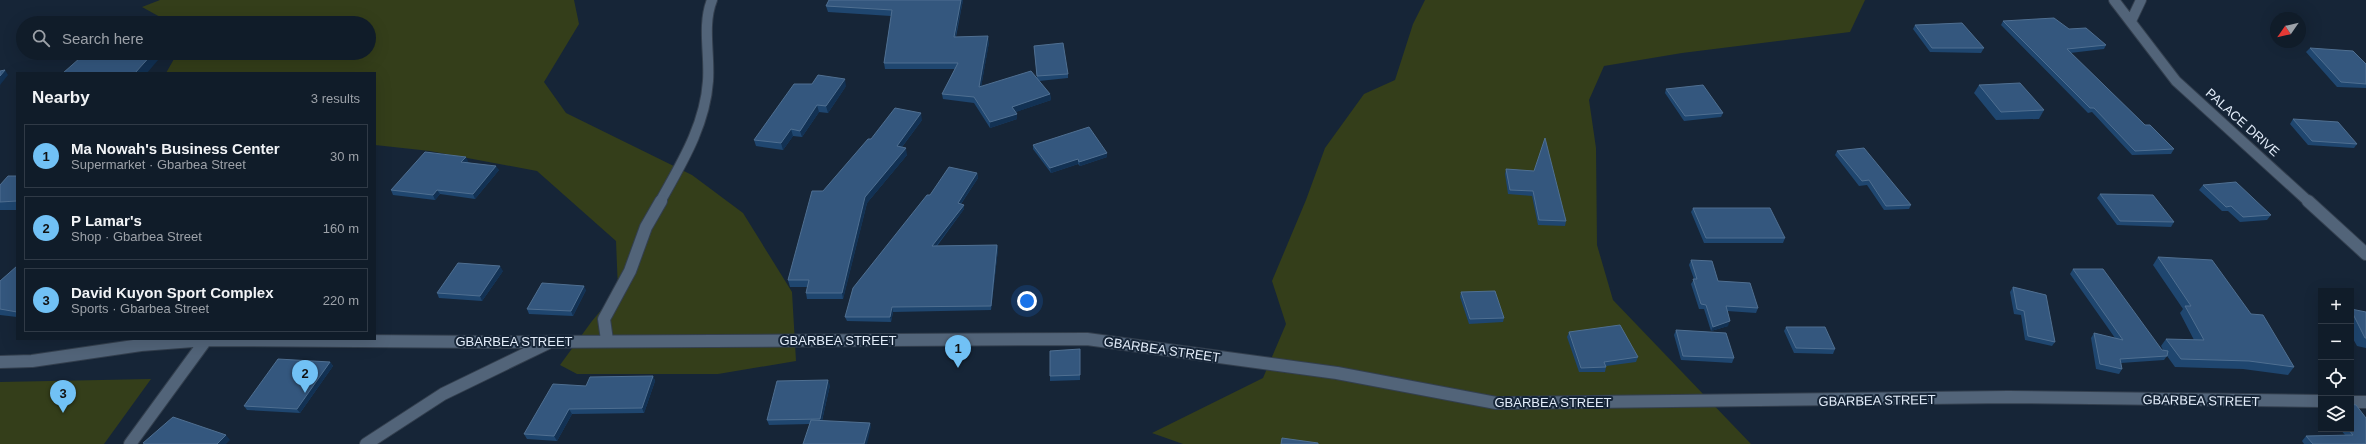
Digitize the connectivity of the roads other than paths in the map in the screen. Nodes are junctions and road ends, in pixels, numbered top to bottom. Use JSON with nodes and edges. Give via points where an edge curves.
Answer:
{"nodes":[{"id":1,"x":712,"y":0,"type":"edge"},
{"id":2,"x":2114,"y":0,"type":"edge"},
{"id":3,"x":2141,"y":0,"type":"edge"},
{"id":4,"x":2131,"y":21,"type":"junction"},
{"id":5,"x":2366,"y":254,"type":"edge"},
{"id":6,"x":206,"y":340,"type":"edge"},
{"id":7,"x":607,"y":340,"type":"junction"},
{"id":8,"x":552,"y":341,"type":"junction"},
{"id":9,"x":0,"y":362,"type":"edge"},
{"id":10,"x":2318,"y":401,"type":"edge"},
{"id":11,"x":2354,"y":402,"type":"edge"},
{"id":12,"x":2366,"y":402,"type":"edge"},
{"id":13,"x":130,"y":444,"type":"edge"},
{"id":14,"x":366,"y":444,"type":"edge"}],
"edges":[{"from":1,"to":7,"type":"street","via":[[707,12],[708,82],[691,147],[646,227],[630,271],[604,320]]},
{"from":2,"to":4,"type":"street","name":"PALACE DRIVE"},
{"from":3,"to":4,"type":"street"},
{"from":4,"to":5,"type":"street","name":"PALACE DRIVE","via":[[2176,81]]},
{"from":6,"to":8,"type":"street","name":"GBARBEA STREET"},
{"from":6,"to":9,"type":"street","name":"GBARBEA STREET","via":[[141,345],[32,361]]},
{"from":6,"to":13,"type":"street"},
{"from":7,"to":8,"type":"street","name":"GBARBEA STREET"},
{"from":7,"to":10,"type":"street","name":"GBARBEA STREET","via":[[1087,339],[1337,373],[1496,404],[2008,397]]},
{"from":8,"to":14,"type":"street","via":[[442,394]]},
{"from":11,"to":12,"type":"street"}]}
